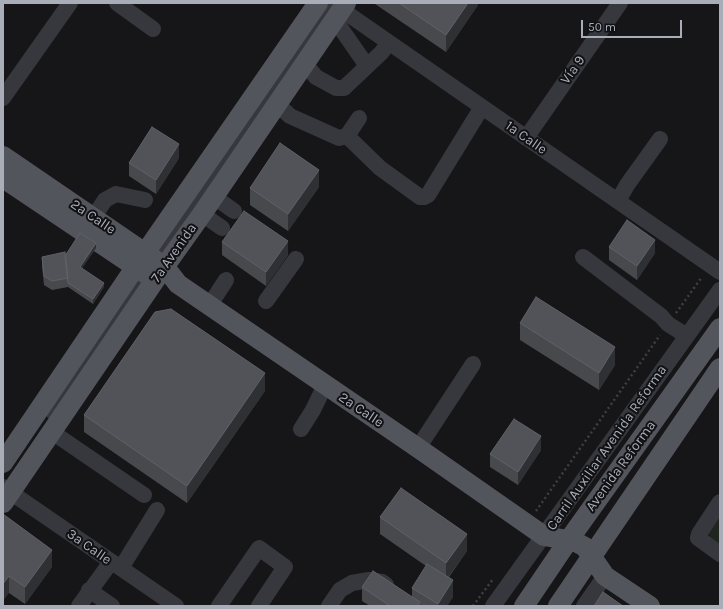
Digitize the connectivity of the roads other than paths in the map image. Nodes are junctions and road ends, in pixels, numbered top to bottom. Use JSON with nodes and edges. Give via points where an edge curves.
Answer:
{"nodes":[{"id":1,"x":70,"y":3,"type":"edge"},
{"id":2,"x":117,"y":3,"type":"edge"},
{"id":3,"x":620,"y":3,"type":"edge"},
{"id":4,"x":334,"y":7,"type":"edge"},
{"id":5,"x":153,"y":29,"type":"dead end"},
{"id":6,"x":389,"y":43,"type":"junction"},
{"id":7,"x":304,"y":64,"type":"junction"},
{"id":8,"x":367,"y":66,"type":"junction"},
{"id":9,"x":3,"y":98,"type":"edge"},
{"id":10,"x":277,"y":104,"type":"junction"},
{"id":11,"x":482,"y":107,"type":"junction"},
{"id":12,"x":359,"y":118,"type":"dead end"},
{"id":13,"x":347,"y":136,"type":"junction"},
{"id":14,"x":526,"y":138,"type":"junction"},
{"id":15,"x":660,"y":139,"type":"dead end"},
{"id":16,"x":3,"y":156,"type":"edge"},
{"id":17,"x":3,"y":178,"type":"edge"},
{"id":18,"x":214,"y":196,"type":"junction"},
{"id":19,"x":145,"y":200,"type":"dead end"},
{"id":20,"x":618,"y":201,"type":"junction"},
{"id":21,"x":234,"y":211,"type":"dead end"},
{"id":22,"x":202,"y":214,"type":"junction"},
{"id":23,"x":93,"y":218,"type":"junction"},
{"id":24,"x":222,"y":228,"type":"dead end"},
{"id":25,"x":583,"y":257,"type":"dead end"},
{"id":26,"x":296,"y":259,"type":"dead end"},
{"id":27,"x":150,"y":267,"type":"junction"},
{"id":28,"x":715,"y":269,"type":"edge"},
{"id":29,"x":226,"y":280,"type":"dead end"},
{"id":30,"x":720,"y":290,"type":"edge"},
{"id":31,"x":266,"y":301,"type":"dead end"},
{"id":32,"x":209,"y":306,"type":"junction"},
{"id":33,"x":720,"y":328,"type":"edge"},
{"id":34,"x":687,"y":336,"type":"junction"},
{"id":35,"x":473,"y":364,"type":"dead end"},
{"id":36,"x":720,"y":368,"type":"edge"},
{"id":37,"x":325,"y":385,"type":"junction"},
{"id":38,"x":301,"y":429,"type":"dead end"},
{"id":39,"x":52,"y":432,"type":"junction"},
{"id":40,"x":418,"y":448,"type":"junction"},
{"id":41,"x":3,"y":463,"type":"edge"},
{"id":42,"x":5,"y":492,"type":"edge"},
{"id":43,"x":144,"y":494,"type":"dead end"},
{"id":44,"x":720,"y":502,"type":"edge"},
{"id":45,"x":156,"y":510,"type":"dead end"},
{"id":46,"x":544,"y":536,"type":"junction"},
{"id":47,"x":568,"y":541,"type":"junction"},
{"id":48,"x":720,"y":554,"type":"edge"},
{"id":49,"x":591,"y":557,"type":"junction"},
{"id":50,"x":556,"y":559,"type":"junction"},
{"id":51,"x":116,"y":565,"type":"junction"},
{"id":52,"x":580,"y":574,"type":"junction"},
{"id":53,"x":604,"y":576,"type":"junction"},
{"id":54,"x":89,"y":590,"type":"junction"},
{"id":55,"x":398,"y":593,"type":"edge"},
{"id":56,"x":79,"y":606,"type":"edge"},
{"id":57,"x":112,"y":606,"type":"edge"},
{"id":58,"x":176,"y":606,"type":"edge"},
{"id":59,"x":219,"y":606,"type":"edge"},
{"id":60,"x":259,"y":606,"type":"edge"},
{"id":61,"x":329,"y":606,"type":"edge"},
{"id":62,"x":493,"y":606,"type":"edge"},
{"id":63,"x":524,"y":606,"type":"edge"},
{"id":64,"x":558,"y":606,"type":"edge"},
{"id":65,"x":584,"y":606,"type":"edge"},
{"id":66,"x":650,"y":606,"type":"edge"}],
"edges":[{"from":1,"to":9,"type":"street"},
{"from":2,"to":5,"type":"street"},
{"from":3,"to":14,"type":"street","name":"Vía 9"},
{"from":4,"to":6,"type":"street","name":"1ª Calle"},
{"from":4,"to":7,"type":"main road","name":"7a Avenida"},
{"from":4,"to":8,"type":"street"},
{"from":4,"to":27,"type":"main road","name":"7a Avenida"},
{"from":6,"to":8,"type":"street"},
{"from":6,"to":11,"type":"street","name":"1ª Calle"},
{"from":7,"to":8,"type":"street","via":[[316,77],[336,88],[344,88]]},
{"from":7,"to":10,"type":"main road","name":"7a Avenida"},
{"from":10,"to":13,"type":"street","via":[[290,116],[339,138]]},
{"from":10,"to":18,"type":"main road","name":"7a Avenida"},
{"from":11,"to":13,"type":"street","via":[[428,195],[424,197],[420,197],[380,168]]},
{"from":11,"to":14,"type":"street","name":"1ª Calle"},
{"from":12,"to":13,"type":"street"},
{"from":14,"to":20,"type":"street","name":"1ª Calle"},
{"from":15,"to":20,"type":"street"},
{"from":16,"to":23,"type":"main road","name":"2a Calle"},
{"from":17,"to":27,"type":"main road","name":"2a Calle"},
{"from":18,"to":21,"type":"street"},
{"from":18,"to":22,"type":"main road","name":"7a Avenida"},
{"from":19,"to":23,"type":"street","via":[[116,194],[105,200]]},
{"from":20,"to":28,"type":"street","name":"1ª Calle"},
{"from":22,"to":24,"type":"street"},
{"from":22,"to":27,"type":"main road","name":"7a Avenida"},
{"from":23,"to":27,"type":"main road","name":"2a Calle"},
{"from":25,"to":34,"type":"street"},
{"from":26,"to":31,"type":"street"},
{"from":27,"to":32,"type":"main road","name":"2a Calle"},
{"from":27,"to":39,"type":"main road","name":"7a Avenida"},
{"from":27,"to":41,"type":"main road","name":"7a Avenida"},
{"from":27,"to":42,"type":"street"},
{"from":29,"to":32,"type":"street"},
{"from":30,"to":34,"type":"street","name":"Carril Auxiliar Avenida Reforma"},
{"from":32,"to":37,"type":"main road","name":"2a Calle"},
{"from":33,"to":47,"type":"main road","name":"Avenida Reforma"},
{"from":34,"to":46,"type":"street","name":"Carril Auxiliar Avenida Reforma"},
{"from":35,"to":40,"type":"street"},
{"from":36,"to":49,"type":"main road","name":"Avenida Reforma"},
{"from":37,"to":38,"type":"street"},
{"from":37,"to":40,"type":"main road","name":"2a Calle"},
{"from":39,"to":42,"type":"main road","name":"7a Avenida"},
{"from":39,"to":43,"type":"street"},
{"from":40,"to":46,"type":"main road","name":"2a Calle"},
{"from":42,"to":51,"type":"street","name":"3a Calle"},
{"from":44,"to":48,"type":"street","via":[[698,538]]},
{"from":45,"to":51,"type":"street"},
{"from":46,"to":47,"type":"main road","name":"2a Calle"},
{"from":46,"to":50,"type":"main road","name":"2a Calle"},
{"from":46,"to":62,"type":"street","name":"Carril Auxiliar Avenida Reforma"},
{"from":47,"to":49,"type":"main road","name":"2a Calle","via":[[580,544],[589,551]]},
{"from":47,"to":50,"type":"main road","name":"Avenida Reforma"},
{"from":49,"to":52,"type":"main road","name":"Avenida Reforma"},
{"from":49,"to":53,"type":"main road","name":"2a Calle"},
{"from":50,"to":52,"type":"main road","name":"2a Calle","via":[[568,571]]},
{"from":50,"to":63,"type":"main road","name":"Avenida Reforma"},
{"from":51,"to":54,"type":"street"},
{"from":51,"to":58,"type":"street","name":"3a Calle"},
{"from":52,"to":53,"type":"main road","name":"2a Calle"},
{"from":52,"to":64,"type":"main road","name":"Avenida Reforma"},
{"from":53,"to":65,"type":"street"},
{"from":53,"to":66,"type":"main road","name":"2a Calle"},
{"from":54,"to":56,"type":"street"},
{"from":54,"to":57,"type":"street"},
{"from":55,"to":61,"type":"street","via":[[382,582],[369,580],[352,583],[340,590]]},
{"from":59,"to":60,"type":"street","via":[[258,548],[286,567]]}]}
